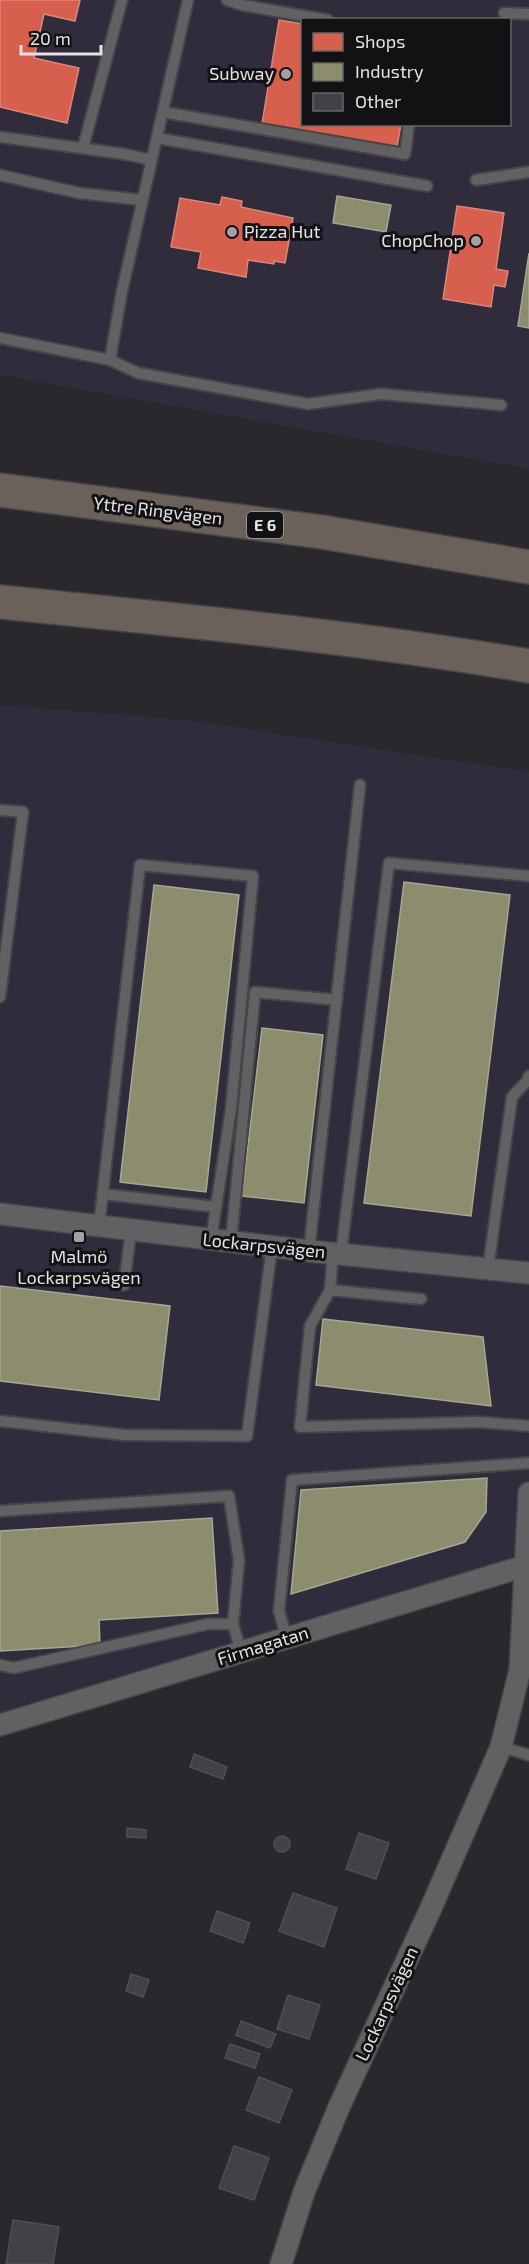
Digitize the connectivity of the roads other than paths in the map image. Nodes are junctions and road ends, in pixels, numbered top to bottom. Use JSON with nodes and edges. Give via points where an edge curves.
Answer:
{"nodes":[{"id":1,"x":122,"y":0,"type":"edge"},
{"id":2,"x":188,"y":0,"type":"edge"},
{"id":3,"x":227,"y":0,"type":"edge"},
{"id":4,"x":504,"y":13,"type":"dead end"},
{"id":5,"x":529,"y":14,"type":"edge"},
{"id":6,"x":317,"y":18,"type":"edge"},
{"id":7,"x":163,"y":112,"type":"junction"},
{"id":8,"x":410,"y":126,"type":"edge"},
{"id":9,"x":0,"y":138,"type":"edge"},
{"id":10,"x":157,"y":138,"type":"junction"},
{"id":11,"x":83,"y":148,"type":"junction"},
{"id":12,"x":152,"y":160,"type":"junction"},
{"id":13,"x":529,"y":172,"type":"edge"},
{"id":14,"x":0,"y":175,"type":"edge"},
{"id":15,"x":476,"y":180,"type":"dead end"},
{"id":16,"x":426,"y":186,"type":"dead end"},
{"id":17,"x":142,"y":200,"type":"junction"},
{"id":18,"x":0,"y":338,"type":"edge"},
{"id":19,"x":110,"y":360,"type":"junction"},
{"id":20,"x":501,"y":405,"type":"dead end"},
{"id":21,"x":0,"y":472,"type":"edge"},
{"id":22,"x":0,"y":490,"type":"edge"},
{"id":23,"x":322,"y":532,"type":"junction"},
{"id":24,"x":529,"y":567,"type":"edge"},
{"id":25,"x":0,"y":602,"type":"edge"},
{"id":26,"x":0,"y":616,"type":"edge"},
{"id":27,"x":274,"y":629,"type":"junction"},
{"id":28,"x":529,"y":666,"type":"edge"},
{"id":29,"x":360,"y":785,"type":"dead end"},
{"id":30,"x":0,"y":810,"type":"edge"},
{"id":31,"x":529,"y":876,"type":"edge"},
{"id":32,"x":4,"y":934,"type":"edge"},
{"id":33,"x":1,"y":982,"type":"edge"},
{"id":34,"x":0,"y":997,"type":"edge"},
{"id":35,"x":337,"y":1000,"type":"junction"},
{"id":36,"x":529,"y":1076,"type":"edge"},
{"id":37,"x":103,"y":1194,"type":"junction"},
{"id":38,"x":216,"y":1207,"type":"junction"},
{"id":39,"x":0,"y":1214,"type":"edge"},
{"id":40,"x":99,"y":1226,"type":"junction"},
{"id":41,"x":131,"y":1231,"type":"junction"},
{"id":42,"x":221,"y":1241,"type":"junction"},
{"id":43,"x":272,"y":1246,"type":"junction"},
{"id":44,"x":309,"y":1251,"type":"junction"},
{"id":45,"x":337,"y":1254,"type":"junction"},
{"id":46,"x":488,"y":1269,"type":"junction"},
{"id":47,"x":529,"y":1274,"type":"edge"},
{"id":48,"x":124,"y":1285,"type":"dead end"},
{"id":49,"x":330,"y":1290,"type":"junction"},
{"id":50,"x":422,"y":1299,"type":"dead end"},
{"id":51,"x":0,"y":1421,"type":"edge"},
{"id":52,"x":529,"y":1426,"type":"edge"},
{"id":53,"x":529,"y":1463,"type":"edge"},
{"id":54,"x":529,"y":1493,"type":"edge"},
{"id":55,"x":0,"y":1511,"type":"edge"},
{"id":56,"x":527,"y":1566,"type":"edge"},
{"id":57,"x":233,"y":1624,"type":"junction"},
{"id":58,"x":287,"y":1639,"type":"junction"},
{"id":59,"x":241,"y":1652,"type":"junction"},
{"id":60,"x":0,"y":1665,"type":"edge"},
{"id":61,"x":0,"y":1725,"type":"edge"},
{"id":62,"x":501,"y":1747,"type":"junction"},
{"id":63,"x":529,"y":1755,"type":"edge"},
{"id":64,"x":281,"y":2264,"type":"edge"}],
"edges":[{"from":1,"to":11,"type":"lane"},
{"from":2,"to":7,"type":"lane"},
{"from":3,"to":6,"type":"lane"},
{"from":4,"to":5,"type":"lane"},
{"from":7,"to":8,"type":"lane","via":[[405,154]]},
{"from":7,"to":10,"type":"lane"},
{"from":9,"to":11,"type":"lane"},
{"from":10,"to":12,"type":"lane"},
{"from":10,"to":16,"type":"lane"},
{"from":11,"to":12,"type":"lane"},
{"from":12,"to":17,"type":"lane"},
{"from":13,"to":15,"type":"lane"},
{"from":14,"to":17,"type":"lane","via":[[79,193]]},
{"from":17,"to":19,"type":"lane"},
{"from":18,"to":19,"type":"lane"},
{"from":19,"to":20,"type":"lane","via":[[138,373],[308,404],[381,394]]},
{"from":21,"to":23,"type":"highway"},
{"from":22,"to":23,"type":"highway","name":"Yttre Ringvägen","number":"E 6"},
{"from":23,"to":24,"type":"highway","name":"Yttre Ringvägen","number":"E 6"},
{"from":25,"to":27,"type":"highway"},
{"from":26,"to":27,"type":"highway"},
{"from":27,"to":28,"type":"highway"},
{"from":29,"to":35,"type":"lane"},
{"from":30,"to":32,"type":"lane","via":[[22,813]]},
{"from":31,"to":45,"type":"lane","via":[[389,863]]},
{"from":32,"to":33,"type":"lane"},
{"from":33,"to":34,"type":"lane"},
{"from":35,"to":42,"type":"lane","via":[[255,992]]},
{"from":35,"to":44,"type":"lane"},
{"from":36,"to":46,"type":"lane","via":[[512,1097]]},
{"from":37,"to":38,"type":"lane"},
{"from":37,"to":38,"type":"lane","via":[[140,865],[254,876],[231,1109]]},
{"from":37,"to":40,"type":"lane"},
{"from":38,"to":42,"type":"lane"},
{"from":39,"to":40,"type":"street","name":"Lockarpsvägen"},
{"from":40,"to":41,"type":"street","name":"Lockarpsvägen"},
{"from":41,"to":42,"type":"street","name":"Lockarpsvägen"},
{"from":41,"to":48,"type":"lane"},
{"from":42,"to":43,"type":"street","name":"Lockarpsvägen"},
{"from":43,"to":44,"type":"street","name":"Lockarpsvägen"},
{"from":43,"to":51,"type":"lane","via":[[247,1436],[125,1435]]},
{"from":44,"to":45,"type":"street","name":"Lockarpsvägen"},
{"from":45,"to":46,"type":"street","name":"Lockarpsvägen"},
{"from":45,"to":49,"type":"lane"},
{"from":46,"to":47,"type":"street","name":"Lockarpsvägen"},
{"from":49,"to":50,"type":"lane"},
{"from":49,"to":52,"type":"lane","via":[[310,1326],[300,1427],[478,1422]]},
{"from":53,"to":58,"type":"lane","via":[[292,1480],[279,1611]]},
{"from":54,"to":56,"type":"street","name":"Lockarpsvägen"},
{"from":55,"to":57,"type":"lane","via":[[229,1496],[239,1560]]},
{"from":56,"to":58,"type":"street","name":"Firmagatan"},
{"from":56,"to":62,"type":"street","name":"Lockarpsvägen","via":[[520,1670]]},
{"from":57,"to":59,"type":"lane"},
{"from":57,"to":60,"type":"lane","via":[[208,1624],[14,1668]]},
{"from":58,"to":59,"type":"street","name":"Firmagatan"},
{"from":59,"to":61,"type":"street","name":"Firmagatan"},
{"from":62,"to":63,"type":"lane"},
{"from":62,"to":64,"type":"street","name":"Lockarpsvägen","via":[[432,1908],[339,2107],[304,2192]]}]}
